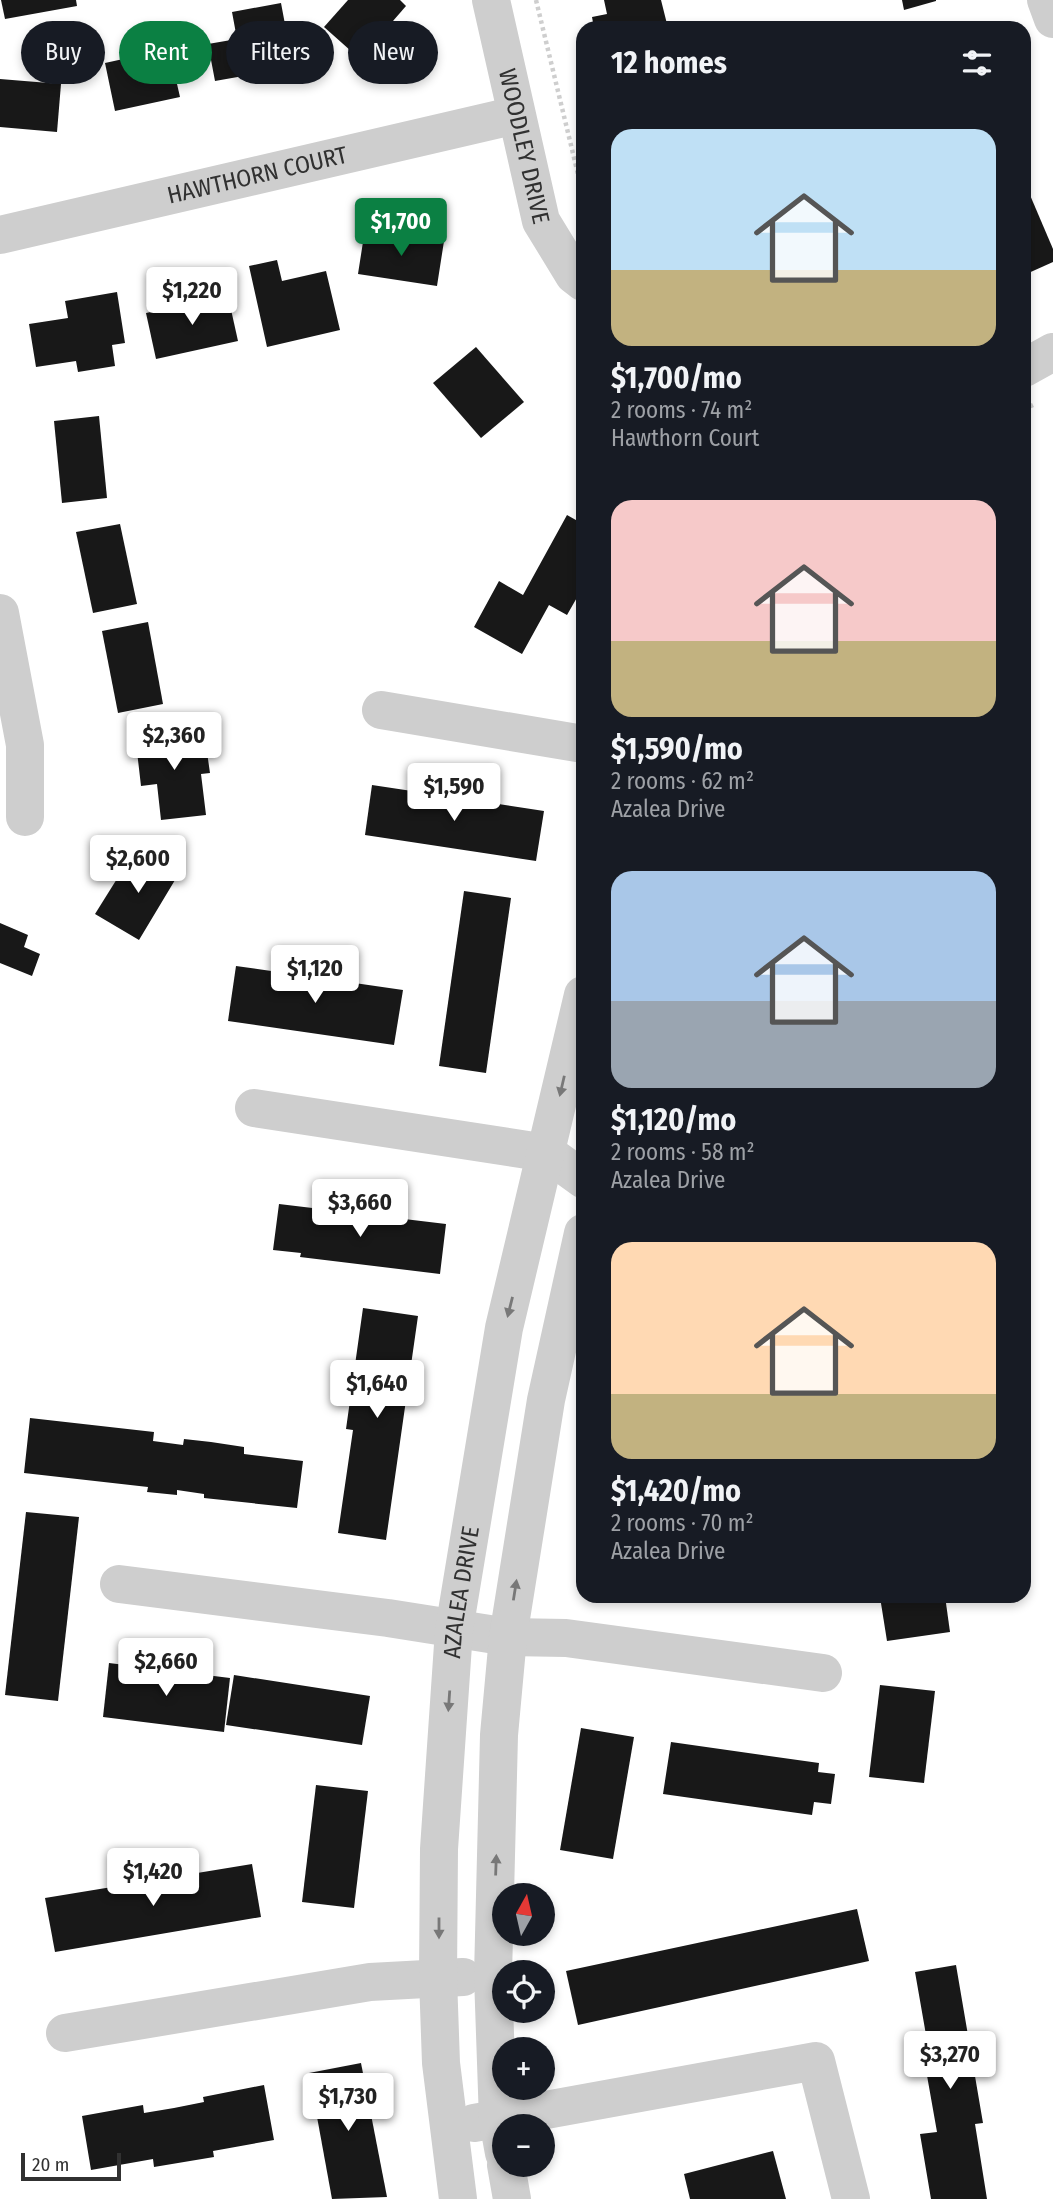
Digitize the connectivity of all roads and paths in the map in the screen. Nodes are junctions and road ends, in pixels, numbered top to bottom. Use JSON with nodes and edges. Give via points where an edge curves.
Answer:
{"nodes":[{"id":1,"x":491,"y":0,"type":"edge"},
{"id":2,"x":536,"y":0,"type":"edge"},
{"id":3,"x":1046,"y":0,"type":"edge"},
{"id":4,"x":1053,"y":19,"type":"edge"},
{"id":5,"x":516,"y":115,"type":"junction"},
{"id":6,"x":576,"y":166,"type":"edge"},
{"id":7,"x":0,"y":235,"type":"edge"},
{"id":8,"x":576,"y":277,"type":"edge"},
{"id":9,"x":1053,"y":352,"type":"edge"},
{"id":10,"x":1031,"y":364,"type":"edge"},
{"id":11,"x":0,"y":614,"type":"edge"},
{"id":12,"x":381,"y":710,"type":"dead end"},
{"id":13,"x":576,"y":743,"type":"edge"},
{"id":14,"x":25,"y":817,"type":"dead end"},
{"id":15,"x":576,"y":1026,"type":"edge"},
{"id":16,"x":254,"y":1108,"type":"dead end"},
{"id":17,"x":547,"y":1153,"type":"junction"},
{"id":18,"x":576,"y":1174,"type":"edge"},
{"id":19,"x":576,"y":1265,"type":"edge"},
{"id":20,"x":119,"y":1584,"type":"dead end"},
{"id":21,"x":454,"y":1630,"type":"junction"},
{"id":22,"x":508,"y":1637,"type":"junction"},
{"id":23,"x":823,"y":1673,"type":"dead end"},
{"id":24,"x":493,"y":1960,"type":"edge"},
{"id":25,"x":492,"y":1976,"type":"edge"},
{"id":26,"x":438,"y":1978,"type":"junction"},
{"id":27,"x":495,"y":2023,"type":"edge"},
{"id":28,"x":65,"y":2033,"type":"dead end"},
{"id":29,"x":500,"y":2114,"type":"edge"},
{"id":30,"x":555,"y":2124,"type":"edge"},
{"id":31,"x":448,"y":2126,"type":"junction"},
{"id":32,"x":492,"y":2135,"type":"edge"},
{"id":33,"x":508,"y":2177,"type":"edge"},
{"id":34,"x":458,"y":2199,"type":"edge"},
{"id":35,"x":512,"y":2199,"type":"edge"},
{"id":36,"x":851,"y":2199,"type":"edge"}],
"edges":[{"from":1,"to":5,"type":"street","name":"WOODLEY DRIVE"},
{"from":2,"to":6,"type":"path"},
{"from":3,"to":4,"type":"street"},
{"from":5,"to":7,"type":"street","name":"HAWTHORN COURT"},
{"from":5,"to":8,"type":"street","name":"WOODLEY DRIVE","via":[[541,221]]},
{"from":9,"to":10,"type":"street"},
{"from":11,"to":14,"type":"street","via":[[25,745]]},
{"from":12,"to":13,"type":"street"},
{"from":15,"to":17,"type":"street","name":"AZALEA DRIVE","one_way":true},
{"from":16,"to":17,"type":"street"},
{"from":17,"to":18,"type":"street"},
{"from":17,"to":21,"type":"street","name":"AZALEA DRIVE","one_way":true,"via":[[504,1328]]},
{"from":22,"to":19,"type":"street","one_way":true,"via":[[546,1400]]},
{"from":20,"to":21,"type":"street"},
{"from":21,"to":22,"type":"street"},
{"from":21,"to":26,"type":"street","name":"AZALEA DRIVE","one_way":true,"via":[[439,1849]]},
{"from":22,"to":23,"type":"street","via":[[566,1637]]},
{"from":24,"to":22,"type":"street","one_way":true,"via":[[499,1735]]},
{"from":25,"to":26,"type":"street"},
{"from":26,"to":28,"type":"street","via":[[370,1982]]},
{"from":26,"to":31,"type":"street","name":"AZALEA DRIVE"},
{"from":27,"to":29,"type":"street"},
{"from":30,"to":36,"type":"street","via":[[816,2061]]},
{"from":31,"to":32,"type":"street"},
{"from":31,"to":34,"type":"street","name":"AZALEA DRIVE"},
{"from":33,"to":35,"type":"street"}]}
